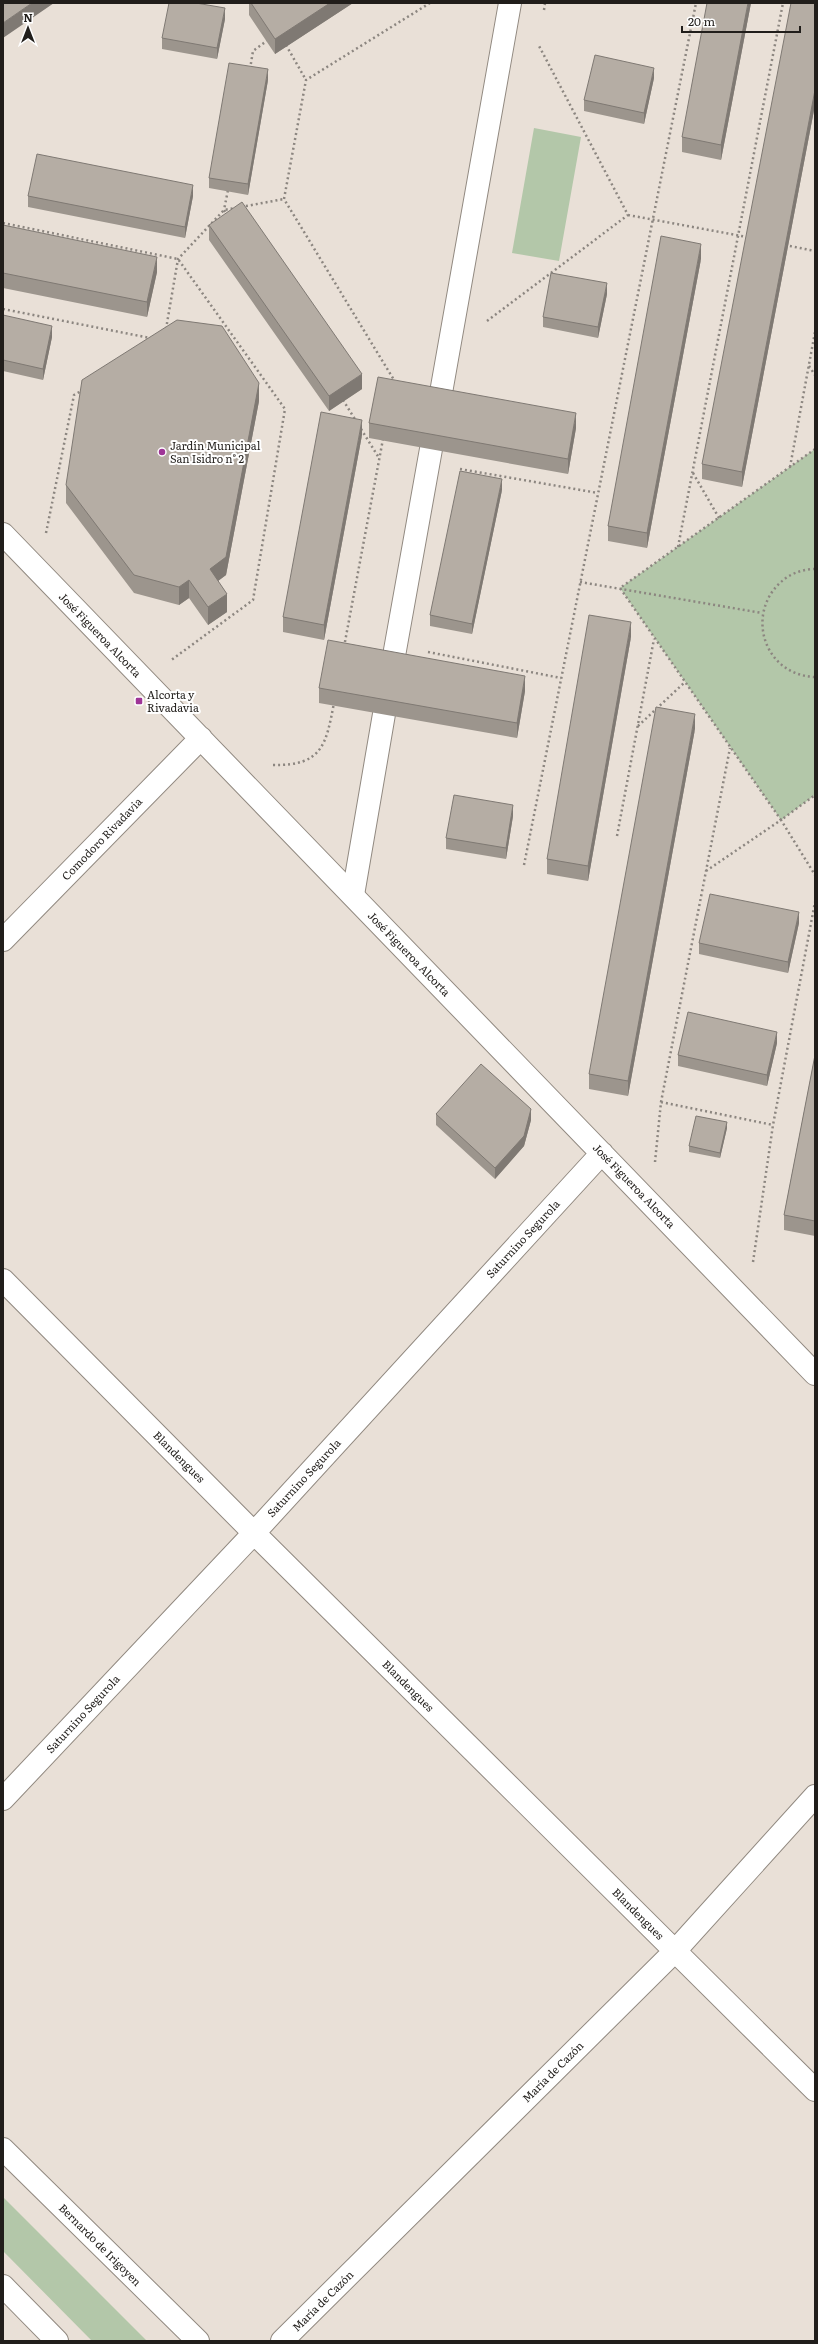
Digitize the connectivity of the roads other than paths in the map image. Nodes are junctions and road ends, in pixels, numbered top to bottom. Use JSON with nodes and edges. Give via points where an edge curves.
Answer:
{"nodes":[{"id":1,"x":510,"y":3,"type":"edge"},
{"id":2,"x":439,"y":404,"type":"edge"},
{"id":3,"x":431,"y":449,"type":"edge"},
{"id":4,"x":3,"y":534,"type":"edge"},
{"id":5,"x":392,"y":667,"type":"edge"},
{"id":6,"x":384,"y":714,"type":"edge"},
{"id":7,"x":201,"y":738,"type":"junction"},
{"id":8,"x":353,"y":895,"type":"junction"},
{"id":9,"x":3,"y":940,"type":"edge"},
{"id":10,"x":602,"y":1153,"type":"junction"},
{"id":11,"x":3,"y":1280,"type":"edge"},
{"id":12,"x":815,"y":1374,"type":"edge"},
{"id":13,"x":254,"y":1533,"type":"junction"},
{"id":14,"x":815,"y":1796,"type":"edge"},
{"id":15,"x":3,"y":1799,"type":"edge"},
{"id":16,"x":675,"y":1951,"type":"junction"},
{"id":17,"x":815,"y":2090,"type":"edge"},
{"id":18,"x":3,"y":2149,"type":"edge"},
{"id":19,"x":3,"y":2286,"type":"edge"},
{"id":20,"x":57,"y":2341,"type":"edge"},
{"id":21,"x":198,"y":2341,"type":"edge"},
{"id":22,"x":282,"y":2341,"type":"edge"}],
"edges":[{"from":1,"to":2,"type":"street"},
{"from":3,"to":5,"type":"street"},
{"from":4,"to":7,"type":"street","name":"José Figueroa Alcorta"},
{"from":6,"to":8,"type":"street"},
{"from":7,"to":8,"type":"street","name":"José Figueroa Alcorta"},
{"from":7,"to":9,"type":"street","name":"Comodoro Rivadavia"},
{"from":8,"to":10,"type":"street","name":"José Figueroa Alcorta"},
{"from":10,"to":12,"type":"street","name":"José Figueroa Alcorta"},
{"from":10,"to":13,"type":"street","name":"Saturnino Segurola"},
{"from":11,"to":13,"type":"street","name":"Blandengues"},
{"from":13,"to":15,"type":"street","name":"Saturnino Segurola"},
{"from":13,"to":16,"type":"street","name":"Blandengues"},
{"from":14,"to":16,"type":"street","name":"María de Cazón"},
{"from":16,"to":17,"type":"street","name":"Blandengues"},
{"from":16,"to":22,"type":"street","name":"María de Cazón"},
{"from":18,"to":21,"type":"street","name":"Bernardo de Irigoyen"},
{"from":19,"to":20,"type":"street"}]}
